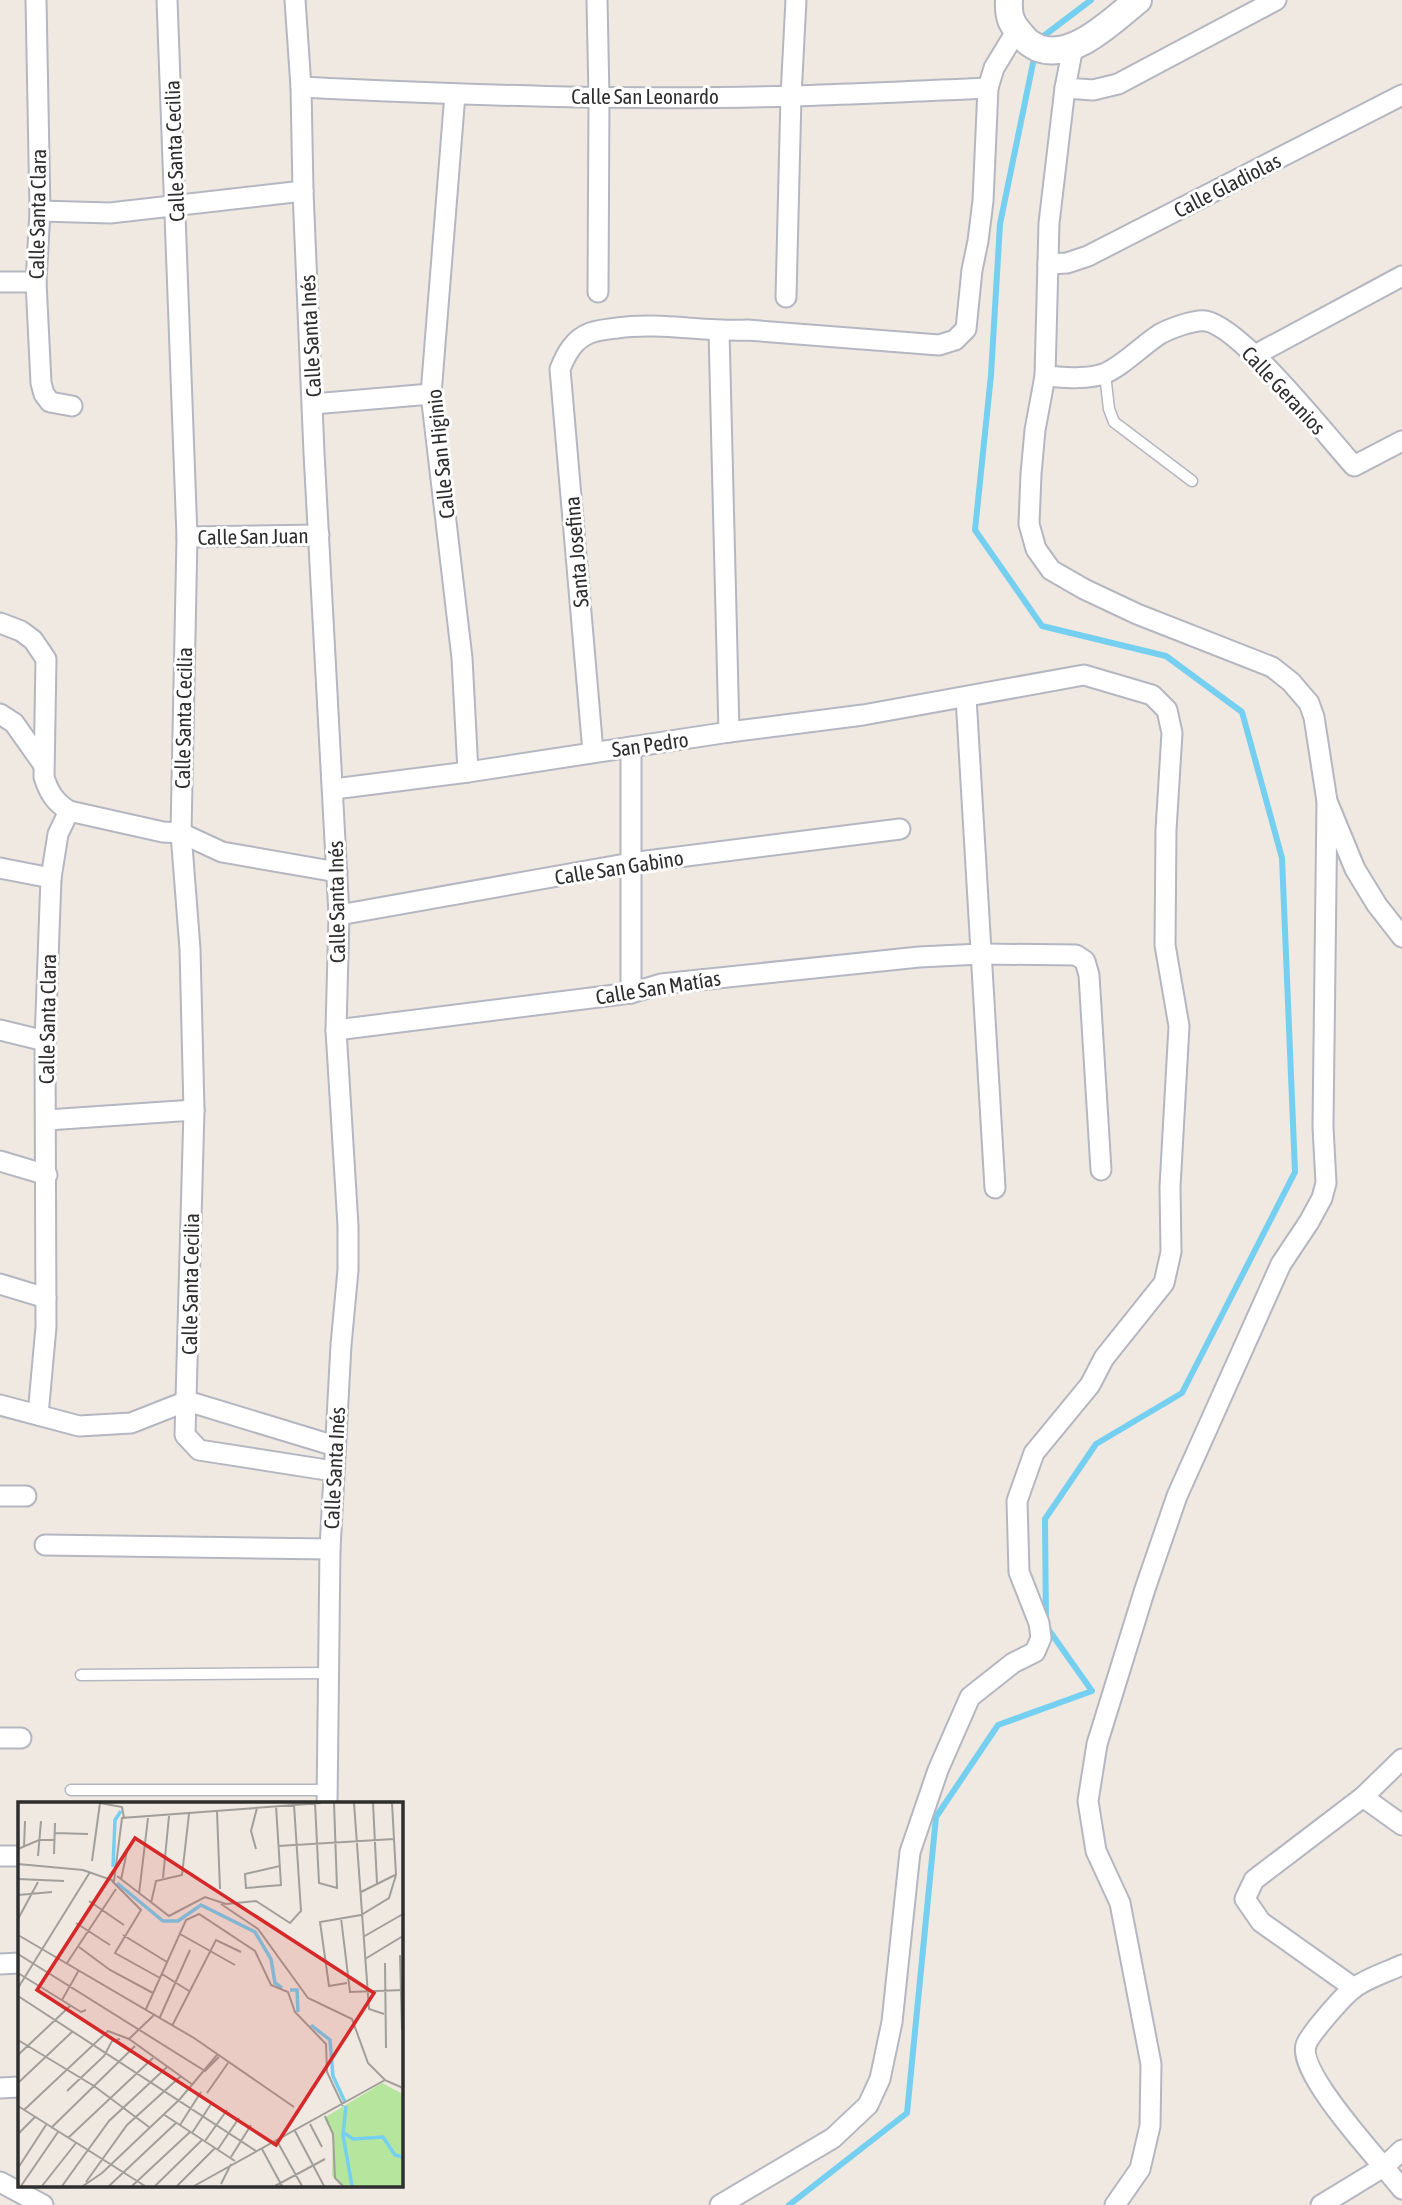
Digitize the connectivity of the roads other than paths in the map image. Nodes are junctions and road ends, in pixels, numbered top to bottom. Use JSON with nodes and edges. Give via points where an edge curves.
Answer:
{"nodes":[{"id":1,"x":36,"y":0,"type":"edge"},
{"id":2,"x":167,"y":0,"type":"edge"},
{"id":3,"x":295,"y":0,"type":"edge"},
{"id":4,"x":597,"y":0,"type":"edge"},
{"id":5,"x":796,"y":0,"type":"edge"},
{"id":6,"x":1009,"y":0,"type":"edge"},
{"id":7,"x":1138,"y":0,"type":"edge"},
{"id":8,"x":1276,"y":0,"type":"edge"},
{"id":9,"x":1030,"y":41,"type":"junction"},
{"id":10,"x":1073,"y":47,"type":"junction"},
{"id":11,"x":301,"y":88,"type":"junction"},
{"id":12,"x":988,"y":88,"type":"junction"},
{"id":13,"x":1065,"y":88,"type":"junction"},
{"id":14,"x":455,"y":94,"type":"junction"},
{"id":15,"x":1402,"y":95,"type":"edge"},
{"id":16,"x":791,"y":96,"type":"junction"},
{"id":17,"x":599,"y":97,"type":"junction"},
{"id":18,"x":303,"y":191,"type":"junction"},
{"id":19,"x":176,"y":207,"type":"junction"},
{"id":20,"x":40,"y":211,"type":"junction"},
{"id":21,"x":1048,"y":264,"type":"junction"},
{"id":22,"x":0,"y":282,"type":"edge"},
{"id":23,"x":36,"y":282,"type":"junction"},
{"id":24,"x":1399,"y":283,"type":"edge"},
{"id":25,"x":597,"y":292,"type":"dead end"},
{"id":26,"x":786,"y":297,"type":"dead end"},
{"id":27,"x":719,"y":331,"type":"junction"},
{"id":28,"x":1255,"y":355,"type":"junction"},
{"id":29,"x":1105,"y":374,"type":"junction"},
{"id":30,"x":1045,"y":376,"type":"junction"},
{"id":31,"x":431,"y":394,"type":"junction"},
{"id":32,"x":313,"y":404,"type":"junction"},
{"id":33,"x":72,"y":406,"type":"dead end"},
{"id":34,"x":1402,"y":441,"type":"edge"},
{"id":35,"x":1192,"y":481,"type":"dead end"},
{"id":36,"x":319,"y":535,"type":"junction"},
{"id":37,"x":187,"y":537,"type":"junction"},
{"id":38,"x":0,"y":623,"type":"edge"},
{"id":39,"x":966,"y":697,"type":"junction"},
{"id":40,"x":0,"y":714,"type":"edge"},
{"id":41,"x":730,"y":732,"type":"junction"},
{"id":42,"x":631,"y":747,"type":"junction"},
{"id":43,"x":593,"y":752,"type":"junction"},
{"id":44,"x":43,"y":764,"type":"junction"},
{"id":45,"x":468,"y":772,"type":"junction"},
{"id":46,"x":334,"y":789,"type":"junction"},
{"id":47,"x":1327,"y":801,"type":"junction"},
{"id":48,"x":69,"y":811,"type":"junction"},
{"id":49,"x":900,"y":829,"type":"dead end"},
{"id":50,"x":181,"y":833,"type":"junction"},
{"id":51,"x":631,"y":863,"type":"junction"},
{"id":52,"x":0,"y":868,"type":"edge"},
{"id":53,"x":337,"y":872,"type":"junction"},
{"id":54,"x":51,"y":878,"type":"junction"},
{"id":55,"x":339,"y":915,"type":"junction"},
{"id":56,"x":1402,"y":937,"type":"edge"},
{"id":57,"x":981,"y":954,"type":"junction"},
{"id":58,"x":631,"y":993,"type":"junction"},
{"id":59,"x":0,"y":1030,"type":"edge"},
{"id":60,"x":336,"y":1030,"type":"junction"},
{"id":61,"x":45,"y":1041,"type":"junction"},
{"id":62,"x":194,"y":1110,"type":"junction"},
{"id":63,"x":47,"y":1120,"type":"junction"},
{"id":64,"x":0,"y":1161,"type":"edge"},
{"id":65,"x":1101,"y":1170,"type":"dead end"},
{"id":66,"x":47,"y":1175,"type":"junction"},
{"id":67,"x":995,"y":1188,"type":"dead end"},
{"id":68,"x":0,"y":1284,"type":"edge"},
{"id":69,"x":46,"y":1298,"type":"junction"},
{"id":70,"x":187,"y":1401,"type":"junction"},
{"id":71,"x":0,"y":1405,"type":"edge"},
{"id":72,"x":38,"y":1415,"type":"junction"},
{"id":73,"x":335,"y":1446,"type":"junction"},
{"id":74,"x":333,"y":1471,"type":"junction"},
{"id":75,"x":0,"y":1496,"type":"edge"},
{"id":76,"x":26,"y":1496,"type":"dead end"},
{"id":77,"x":46,"y":1545,"type":"dead end"},
{"id":78,"x":330,"y":1549,"type":"junction"},
{"id":79,"x":328,"y":1673,"type":"junction"},
{"id":80,"x":81,"y":1675,"type":"dead end"},
{"id":81,"x":0,"y":1738,"type":"edge"},
{"id":82,"x":22,"y":1738,"type":"dead end"},
{"id":83,"x":1402,"y":1759,"type":"edge"},
{"id":84,"x":71,"y":1790,"type":"dead end"},
{"id":85,"x":327,"y":1797,"type":"edge"},
{"id":86,"x":1363,"y":1797,"type":"junction"},
{"id":87,"x":1402,"y":1825,"type":"edge"},
{"id":88,"x":0,"y":1964,"type":"edge"},
{"id":89,"x":18,"y":1964,"type":"edge"},
{"id":90,"x":1402,"y":1965,"type":"edge"},
{"id":91,"x":1354,"y":1988,"type":"junction"},
{"id":92,"x":18,"y":2087,"type":"edge"},
{"id":93,"x":0,"y":2088,"type":"edge"},
{"id":94,"x":1402,"y":2150,"type":"edge"},
{"id":95,"x":1385,"y":2166,"type":"junction"},
{"id":96,"x":0,"y":2182,"type":"edge"},
{"id":97,"x":1402,"y":2189,"type":"edge"},
{"id":98,"x":32,"y":2202,"type":"edge"},
{"id":99,"x":720,"y":2205,"type":"edge"},
{"id":100,"x":1115,"y":2205,"type":"edge"},
{"id":101,"x":1321,"y":2205,"type":"edge"}],
"edges":[{"from":1,"to":20,"type":"street","name":"Calle Santa Clara"},
{"from":2,"to":19,"type":"street","name":"Calle Santa Cecilia"},
{"from":3,"to":11,"type":"street","name":"Calle Santa Inés"},
{"from":4,"to":17,"type":"street"},
{"from":5,"to":16,"type":"street"},
{"from":6,"to":9,"type":"main road","via":[[1011,22]]},
{"from":7,"to":10,"type":"main road"},
{"from":8,"to":13,"type":"street","via":[[1118,84],[1093,90]]},
{"from":9,"to":10,"type":"main road","via":[[1055,52]]},
{"from":9,"to":12,"type":"street","via":[[994,68]]},
{"from":10,"to":13,"type":"street"},
{"from":11,"to":14,"type":"street","name":"Calle San Leonardo"},
{"from":11,"to":18,"type":"street","name":"Calle Santa Inés"},
{"from":12,"to":16,"type":"street","name":"Calle San Leonardo"},
{"from":12,"to":27,"type":"street","via":[[983,201],[970,305],[966,329],[955,340],[939,345]]},
{"from":13,"to":21,"type":"street"},
{"from":14,"to":17,"type":"street","name":"Calle San Leonardo"},
{"from":14,"to":31,"type":"street","name":"Calle San Higinio"},
{"from":15,"to":21,"type":"street","name":"Calle Gladiolas","via":[[1088,256]]},
{"from":16,"to":17,"type":"street","name":"Calle San Leonardo"},
{"from":16,"to":26,"type":"street"},
{"from":17,"to":25,"type":"street"},
{"from":18,"to":19,"type":"street"},
{"from":18,"to":32,"type":"street","name":"Calle Santa Inés"},
{"from":19,"to":20,"type":"street","via":[[110,213]]},
{"from":19,"to":37,"type":"street","name":"Calle Santa Cecilia"},
{"from":20,"to":23,"type":"street","name":"Calle Santa Clara"},
{"from":21,"to":30,"type":"street"},
{"from":22,"to":23,"type":"street"},
{"from":23,"to":33,"type":"street","name":"Calle Santa Clara","via":[[44,394],[50,402]]},
{"from":24,"to":28,"type":"street"},
{"from":27,"to":41,"type":"street"},
{"from":27,"to":43,"type":"street","name":"Santa Josefina","via":[[640,325],[590,333],[566,353],[560,369]]},
{"from":28,"to":29,"type":"street","name":"Calle Geranios","via":[[1204,320],[1161,334]]},
{"from":28,"to":34,"type":"street","name":"Calle Geranios","via":[[1354,466]]},
{"from":29,"to":30,"type":"street","name":"Calle Geranios"},
{"from":29,"to":35,"type":"lane","via":[[1114,422]]},
{"from":30,"to":47,"type":"street","via":[[1031,474],[1029,524],[1036,549],[1051,570],[1084,589],[1272,667],[1291,682],[1309,703],[1314,717]]},
{"from":31,"to":32,"type":"street"},
{"from":31,"to":45,"type":"street","name":"Calle San Higinio","via":[[462,658]]},
{"from":32,"to":36,"type":"street","name":"Calle Santa Inés"},
{"from":36,"to":37,"type":"street","name":"Calle San Juan"},
{"from":36,"to":46,"type":"street","name":"Calle Santa Inés"},
{"from":37,"to":50,"type":"street","name":"Calle Santa Cecilia"},
{"from":38,"to":44,"type":"street","via":[[33,640],[46,659]]},
{"from":39,"to":41,"type":"street","name":"San Pedro"},
{"from":39,"to":57,"type":"street"},
{"from":39,"to":99,"type":"street","name":"San Pedro","via":[[1084,675],[1152,695],[1167,710],[1172,733],[1165,945],[1178,1026],[1171,1252],[1164,1283],[1034,1453],[1017,1502],[1019,1572],[1041,1638],[1035,1652],[970,1697],[938,1770],[911,1852],[892,2022],[880,2079],[868,2105],[833,2138]]},
{"from":40,"to":44,"type":"street","via":[[14,723]]},
{"from":41,"to":42,"type":"street","name":"San Pedro"},
{"from":42,"to":43,"type":"street","name":"San Pedro"},
{"from":42,"to":51,"type":"street"},
{"from":43,"to":45,"type":"street","name":"San Pedro"},
{"from":44,"to":48,"type":"street","via":[[48,790]]},
{"from":45,"to":46,"type":"street","name":"San Pedro"},
{"from":46,"to":53,"type":"street","name":"Calle Santa Inés"},
{"from":47,"to":56,"type":"street","via":[[1355,869]]},
{"from":47,"to":100,"type":"street","via":[[1326,1183],[1310,1222],[1281,1264],[1177,1496],[1097,1744],[1088,1801],[1096,1852],[1120,1903],[1151,2064],[1150,2126],[1140,2169]]},
{"from":48,"to":50,"type":"street"},
{"from":48,"to":54,"type":"street","name":"Calle Santa Clara","via":[[58,834]]},
{"from":49,"to":51,"type":"street","name":"Calle San Gabino"},
{"from":50,"to":53,"type":"street","via":[[222,852]]},
{"from":50,"to":62,"type":"street","name":"Calle Santa Cecilia","via":[[190,948]]},
{"from":51,"to":55,"type":"street","name":"Calle San Gabino"},
{"from":51,"to":58,"type":"street"},
{"from":52,"to":54,"type":"street"},
{"from":53,"to":55,"type":"street","name":"Calle Santa Inés"},
{"from":54,"to":61,"type":"street","name":"Calle Santa Clara"},
{"from":55,"to":60,"type":"street","name":"Calle Santa Inés"},
{"from":57,"to":58,"type":"street","name":"Calle San Matías","via":[[661,984]]},
{"from":57,"to":65,"type":"street","name":"Calle San Matías","via":[[1076,955],[1085,961]]},
{"from":57,"to":67,"type":"street"},
{"from":58,"to":60,"type":"street","name":"Calle San Matías"},
{"from":59,"to":61,"type":"street"},
{"from":60,"to":73,"type":"street","name":"Calle Santa Inés","via":[[348,1270]]},
{"from":61,"to":63,"type":"street","name":"Calle Santa Clara"},
{"from":62,"to":63,"type":"street"},
{"from":62,"to":70,"type":"street","name":"Calle Santa Cecilia"},
{"from":63,"to":66,"type":"street","name":"Calle Santa Clara"},
{"from":64,"to":66,"type":"street"},
{"from":66,"to":69,"type":"street","name":"Calle Santa Clara"},
{"from":68,"to":69,"type":"street"},
{"from":69,"to":72,"type":"street","name":"Calle Santa Clara"},
{"from":70,"to":72,"type":"street","via":[[131,1423],[79,1426]]},
{"from":70,"to":73,"type":"street"},
{"from":70,"to":74,"type":"street","name":"Calle Santa Cecilia","via":[[185,1435],[199,1450]]},
{"from":71,"to":72,"type":"street"},
{"from":73,"to":74,"type":"street","name":"Calle Santa Inés"},
{"from":74,"to":78,"type":"street","name":"Calle Santa Inés"},
{"from":75,"to":76,"type":"street"},
{"from":77,"to":78,"type":"street"},
{"from":78,"to":79,"type":"street","name":"Calle Santa Inés"},
{"from":79,"to":80,"type":"lane"},
{"from":79,"to":85,"type":"street","name":"Calle Santa Inés"},
{"from":81,"to":82,"type":"street"},
{"from":83,"to":86,"type":"street"},
{"from":84,"to":85,"type":"lane"},
{"from":86,"to":87,"type":"street"},
{"from":86,"to":91,"type":"street","via":[[1254,1880],[1245,1899],[1261,1922]]},
{"from":88,"to":89,"type":"street"},
{"from":90,"to":91,"type":"street"},
{"from":91,"to":95,"type":"street","via":[[1310,2035],[1306,2062],[1326,2097]]},
{"from":92,"to":93,"type":"street"},
{"from":94,"to":95,"type":"street"},
{"from":95,"to":97,"type":"street"},
{"from":95,"to":101,"type":"street"},
{"from":96,"to":98,"type":"street"}]}
